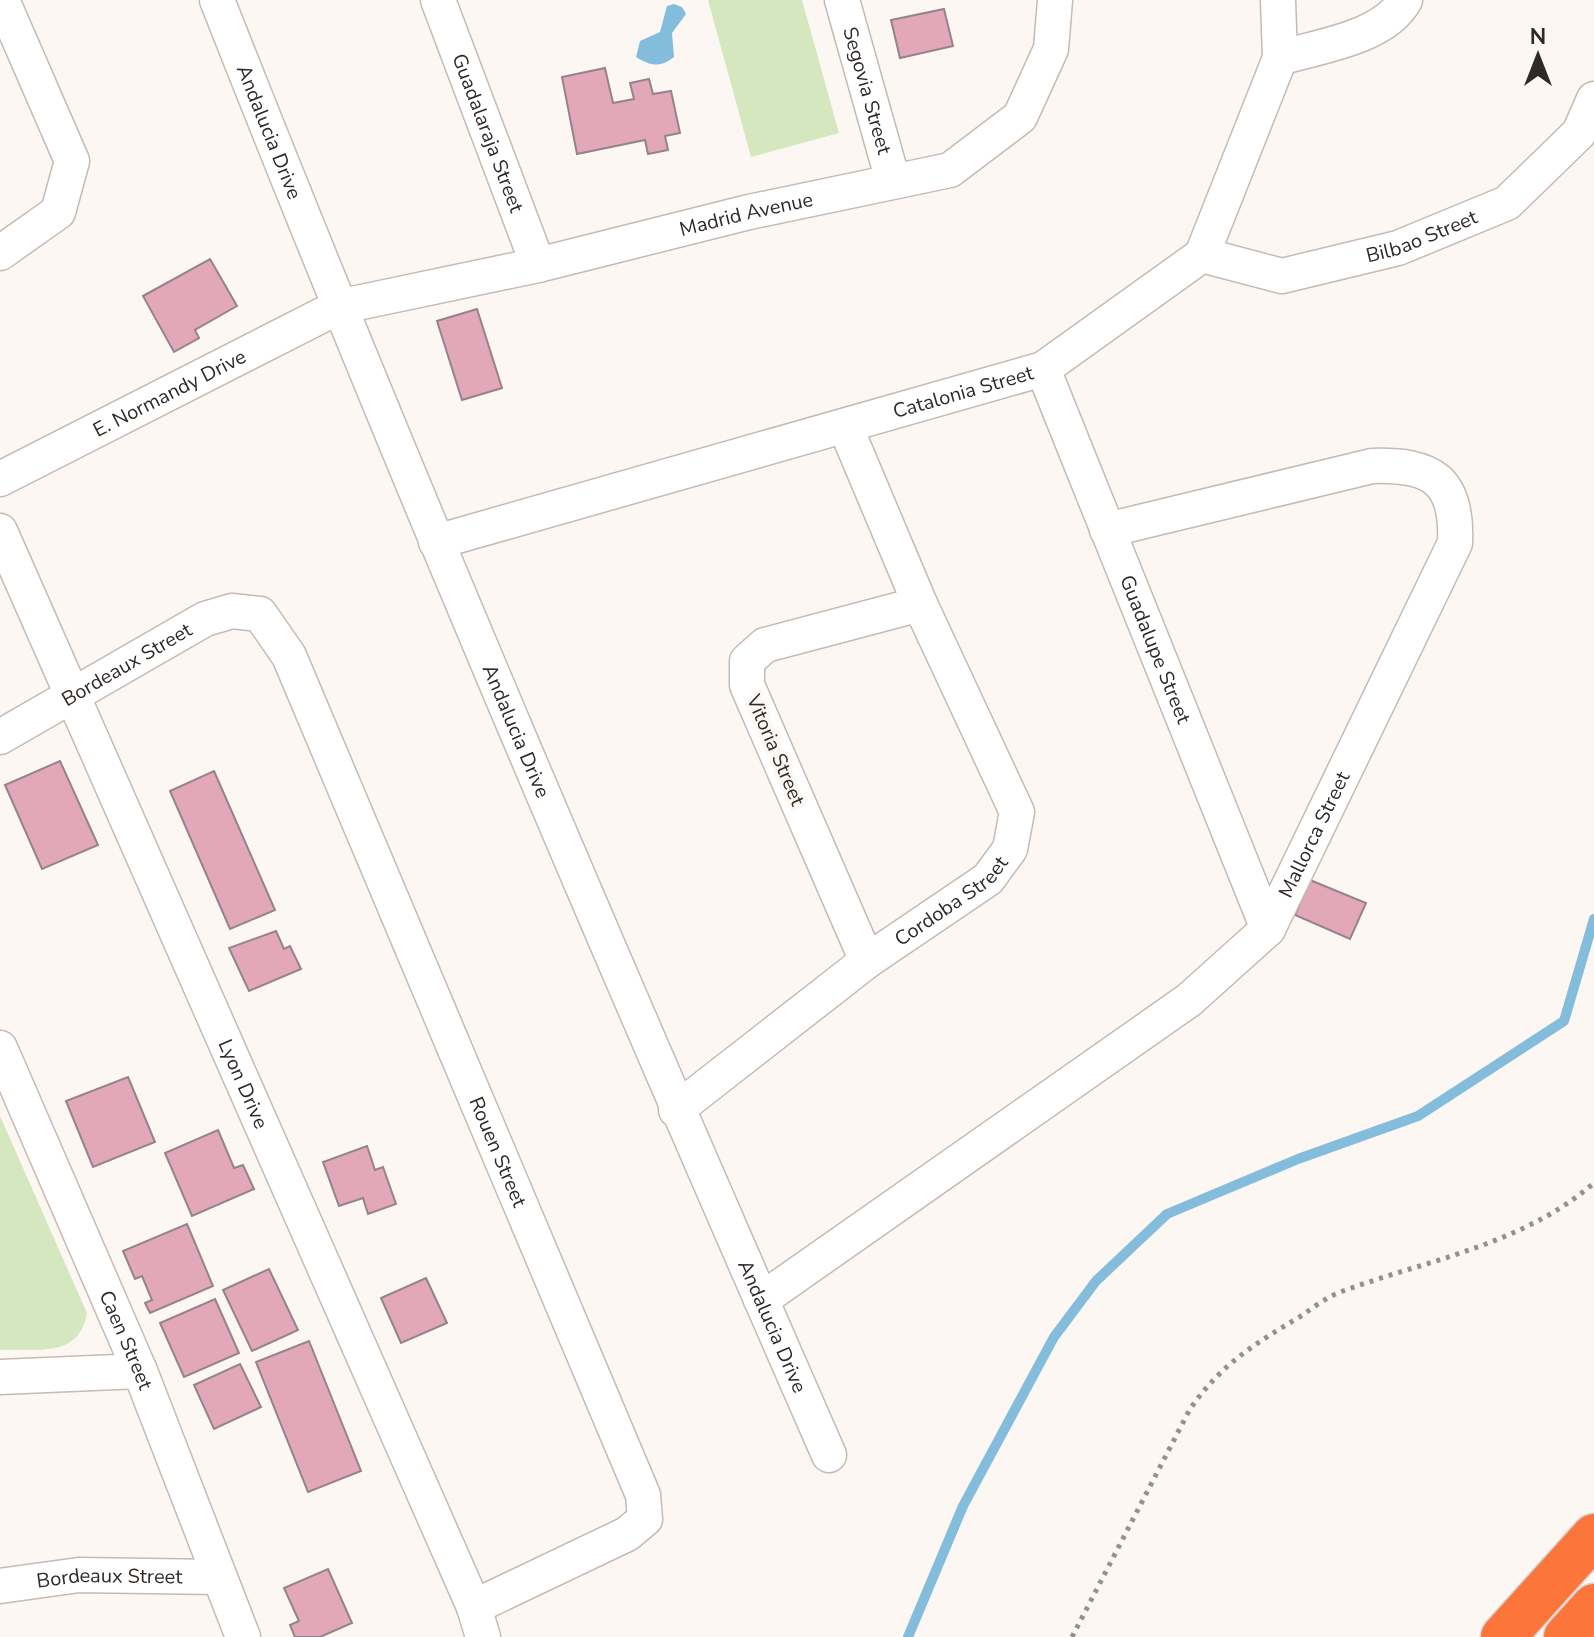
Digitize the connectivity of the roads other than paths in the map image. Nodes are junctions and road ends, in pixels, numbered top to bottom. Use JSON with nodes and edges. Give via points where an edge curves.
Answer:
{"nodes":[{"id":1,"x":2,"y":0,"type":"edge"},
{"id":2,"x":217,"y":0,"type":"edge"},
{"id":3,"x":842,"y":0,"type":"edge"},
{"id":4,"x":1055,"y":0,"type":"edge"},
{"id":5,"x":1278,"y":0,"type":"edge"},
{"id":6,"x":1405,"y":0,"type":"edge"},
{"id":7,"x":448,"y":2,"type":"edge"},
{"id":8,"x":1280,"y":58,"type":"junction"},
{"id":9,"x":1594,"y":99,"type":"edge"},
{"id":10,"x":893,"y":181,"type":"junction"},
{"id":11,"x":0,"y":253,"type":"edge"},
{"id":12,"x":1202,"y":255,"type":"junction"},
{"id":13,"x":538,"y":265,"type":"junction"},
{"id":14,"x":338,"y":307,"type":"junction"},
{"id":15,"x":1043,"y":369,"type":"junction"},
{"id":16,"x":845,"y":426,"type":"junction"},
{"id":17,"x":0,"y":479,"type":"edge"},
{"id":18,"x":1107,"y":530,"type":"junction"},
{"id":19,"x":0,"y":531,"type":"edge"},
{"id":20,"x":436,"y":542,"type":"junction"},
{"id":21,"x":920,"y":604,"type":"junction"},
{"id":22,"x":260,"y":614,"type":"joint"},
{"id":23,"x":70,"y":694,"type":"junction"},
{"id":24,"x":0,"y":737,"type":"edge"},
{"id":25,"x":1268,"y":929,"type":"junction"},
{"id":26,"x":867,"y":961,"type":"junction"},
{"id":27,"x":0,"y":1048,"type":"edge"},
{"id":28,"x":676,"y":1110,"type":"junction"},
{"id":29,"x":761,"y":1300,"type":"junction"},
{"id":30,"x":140,"y":1371,"type":"junction"},
{"id":31,"x":0,"y":1377,"type":"edge"},
{"id":32,"x":829,"y":1455,"type":"dead end"},
{"id":33,"x":1594,"y":1536,"type":"edge"},
{"id":34,"x":218,"y":1577,"type":"junction"},
{"id":35,"x":0,"y":1586,"type":"edge"},
{"id":36,"x":1594,"y":1606,"type":"edge"},
{"id":37,"x":479,"y":1622,"type":"edge"},
{"id":38,"x":243,"y":1637,"type":"edge"},
{"id":39,"x":1503,"y":1637,"type":"edge"},
{"id":40,"x":1566,"y":1637,"type":"edge"}],
"edges":[{"from":1,"to":11,"type":"street","via":[[72,161],[58,212]]},
{"from":2,"to":14,"type":"street","name":"Andalucia Drive"},
{"from":3,"to":10,"type":"street","name":"Segovia Street"},
{"from":4,"to":10,"type":"street","name":"Madrid Avenue","via":[[1051,49],[1020,117],[950,170]]},
{"from":5,"to":8,"type":"street"},
{"from":6,"to":8,"type":"street","via":[[1400,10],[1374,28]]},
{"from":7,"to":13,"type":"street","name":"Guadalaraja Street"},
{"from":8,"to":12,"type":"street"},
{"from":9,"to":12,"type":"street","name":"Bilbao Street","via":[[1579,133],[1507,203],[1398,248],[1282,276]]},
{"from":10,"to":13,"type":"street","name":"Madrid Avenue"},
{"from":12,"to":15,"type":"street","name":"Catalonia Street"},
{"from":13,"to":14,"type":"street","name":"Madrid Avenue"},
{"from":14,"to":17,"type":"street","name":"E. Normandy Drive"},
{"from":14,"to":20,"type":"street","name":"Andalucia Drive"},
{"from":15,"to":16,"type":"street","name":"Catalonia Street"},
{"from":15,"to":18,"type":"street","name":"Guadalupe Street"},
{"from":16,"to":20,"type":"street","name":"Catalonia Street"},
{"from":16,"to":21,"type":"street","name":"Cordoba Street"},
{"from":18,"to":25,"type":"street","name":"Guadalupe Street"},
{"from":18,"to":25,"type":"street","name":"Mallorca Street","via":[[1372,466],[1407,465],[1444,483],[1457,513],[1455,543]]},
{"from":19,"to":23,"type":"street","name":"Lyon Drive"},
{"from":20,"to":28,"type":"street","name":"Andalucia Drive"},
{"from":21,"to":26,"type":"street","name":"Cordoba Street","via":[[1017,812],[1010,849],[988,879]]},
{"from":21,"to":26,"type":"street","name":"Vitoria Street","via":[[765,645],[747,661],[747,685]]},
{"from":22,"to":23,"type":"street","name":"Bordeaux Street","via":[[232,611],[205,619]]},
{"from":22,"to":37,"type":"street","name":"Rouen Street","via":[[289,656],[643,1495],[645,1519],[627,1534]]},
{"from":23,"to":24,"type":"street","name":"Bordeaux Street"},
{"from":23,"to":37,"type":"street","name":"Lyon Drive"},
{"from":25,"to":29,"type":"street","name":"Mallorca Street","via":[[1189,1000]]},
{"from":26,"to":28,"type":"street","name":"Cordoba Street"},
{"from":27,"to":30,"type":"street","name":"Caen Street"},
{"from":28,"to":29,"type":"street","name":"Andalucia Drive"},
{"from":29,"to":32,"type":"street","name":"Andalucia Drive"},
{"from":30,"to":31,"type":"street"},
{"from":30,"to":34,"type":"street","name":"Caen Street"},
{"from":33,"to":39,"type":"highway"},
{"from":34,"to":35,"type":"street","name":"Bordeaux Street","via":[[79,1575]]},
{"from":34,"to":38,"type":"street","name":"Caen Street"},
{"from":36,"to":40,"type":"highway"}]}
